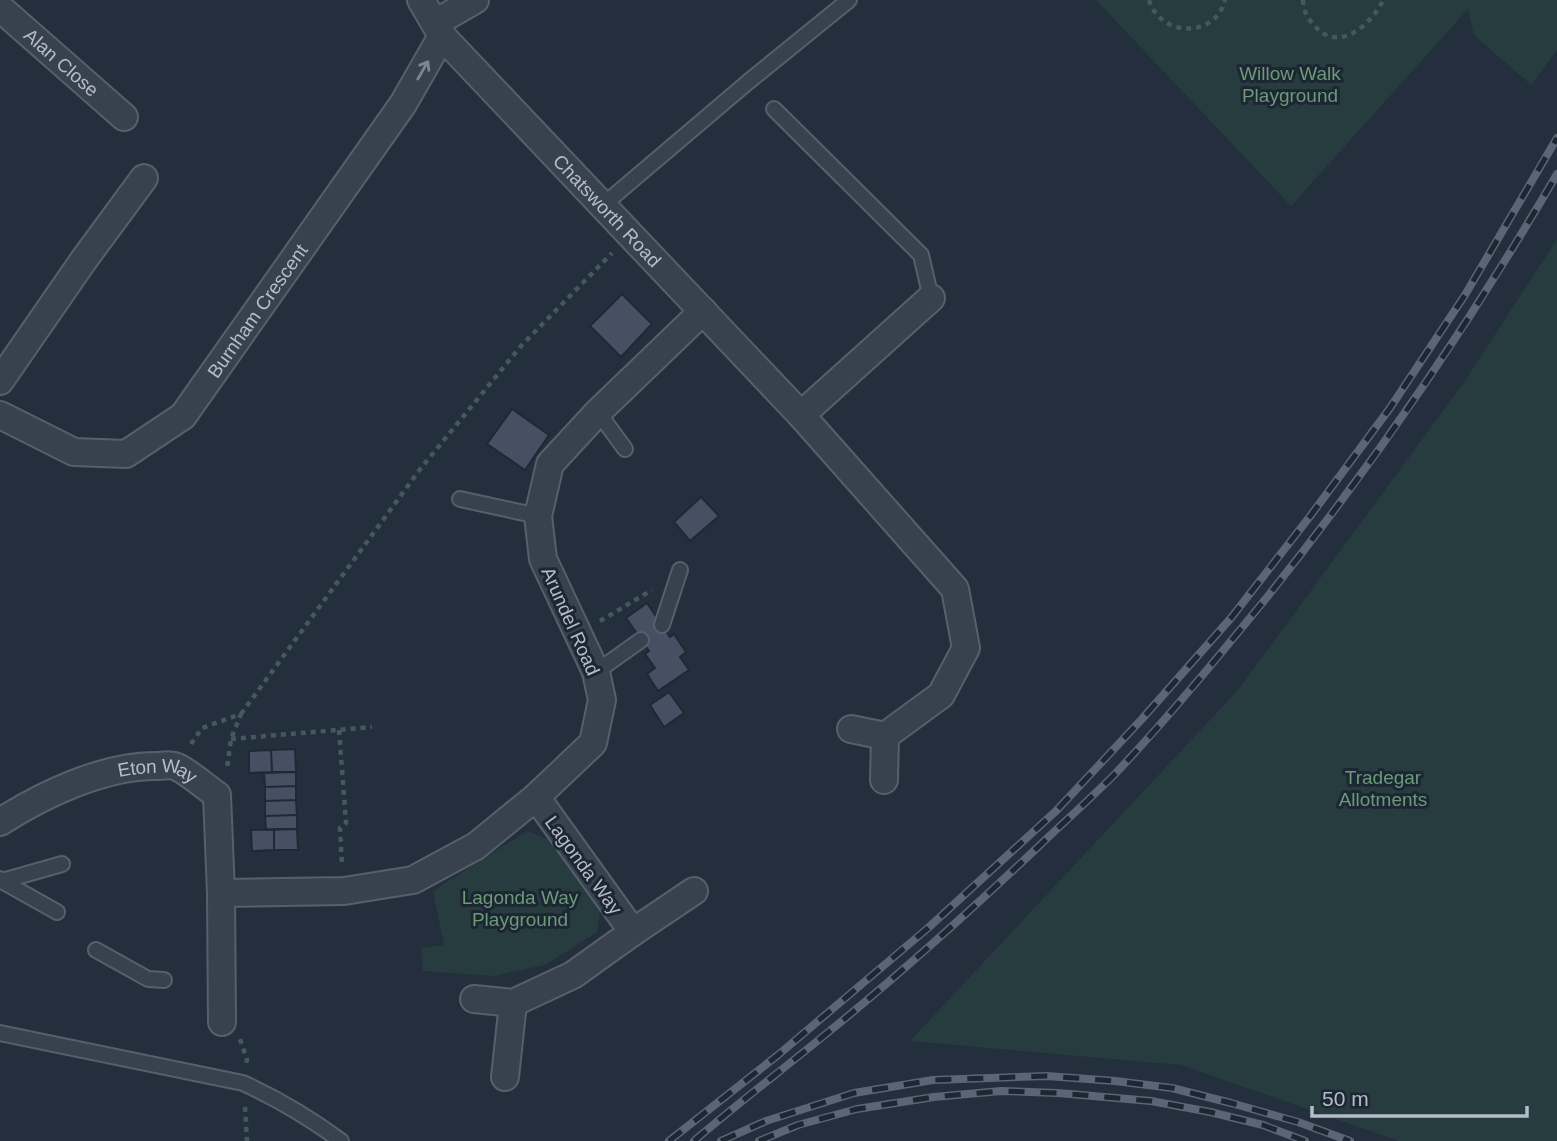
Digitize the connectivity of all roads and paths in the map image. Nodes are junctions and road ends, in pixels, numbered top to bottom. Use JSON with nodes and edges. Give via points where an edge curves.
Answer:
{"nodes":[{"id":1,"x":421,"y":0,"type":"edge"},
{"id":2,"x":475,"y":0,"type":"edge"},
{"id":3,"x":849,"y":0,"type":"edge"},
{"id":4,"x":1149,"y":0,"type":"edge"},
{"id":5,"x":1225,"y":0,"type":"edge"},
{"id":6,"x":1303,"y":0,"type":"edge"},
{"id":7,"x":1383,"y":0,"type":"edge"},
{"id":8,"x":0,"y":8,"type":"edge"},
{"id":9,"x":439,"y":30,"type":"junction"},
{"id":10,"x":774,"y":110,"type":"dead end"},
{"id":11,"x":124,"y":117,"type":"dead end"},
{"id":12,"x":144,"y":178,"type":"dead end"},
{"id":13,"x":602,"y":206,"type":"junction"},
{"id":14,"x":630,"y":235,"type":"junction"},
{"id":15,"x":930,"y":298,"type":"joint"},
{"id":16,"x":703,"y":311,"type":"junction"},
{"id":17,"x":0,"y":381,"type":"edge"},
{"id":18,"x":598,"y":412,"type":"junction"},
{"id":19,"x":0,"y":415,"type":"edge"},
{"id":20,"x":801,"y":415,"type":"junction"},
{"id":21,"x":625,"y":449,"type":"dead end"},
{"id":22,"x":460,"y":499,"type":"dead end"},
{"id":23,"x":538,"y":516,"type":"junction"},
{"id":24,"x":680,"y":570,"type":"joint"},
{"id":25,"x":662,"y":625,"type":"dead end"},
{"id":26,"x":578,"y":635,"type":"junction"},
{"id":27,"x":641,"y":640,"type":"dead end"},
{"id":28,"x":596,"y":672,"type":"junction"},
{"id":29,"x":241,"y":714,"type":"junction"},
{"id":30,"x":372,"y":727,"type":"dead end"},
{"id":31,"x":851,"y":729,"type":"dead end"},
{"id":32,"x":339,"y":730,"type":"junction"},
{"id":33,"x":885,"y":736,"type":"junction"},
{"id":34,"x":230,"y":739,"type":"junction"},
{"id":35,"x":176,"y":766,"type":"junction"},
{"id":36,"x":884,"y":780,"type":"dead end"},
{"id":37,"x":217,"y":795,"type":"junction"},
{"id":38,"x":536,"y":797,"type":"junction"},
{"id":39,"x":0,"y":822,"type":"edge"},
{"id":40,"x":62,"y":864,"type":"dead end"},
{"id":41,"x":1,"y":880,"type":"edge"},
{"id":42,"x":344,"y":891,"type":"junction"},
{"id":43,"x":694,"y":891,"type":"dead end"},
{"id":44,"x":221,"y":893,"type":"junction"},
{"id":45,"x":57,"y":912,"type":"dead end"},
{"id":46,"x":633,"y":932,"type":"junction"},
{"id":47,"x":96,"y":950,"type":"dead end"},
{"id":48,"x":164,"y":980,"type":"dead end"},
{"id":49,"x":474,"y":999,"type":"dead end"},
{"id":50,"x":513,"y":1003,"type":"junction"},
{"id":51,"x":222,"y":1022,"type":"dead end"},
{"id":52,"x":0,"y":1033,"type":"edge"},
{"id":53,"x":505,"y":1077,"type":"dead end"},
{"id":54,"x":243,"y":1083,"type":"junction"},
{"id":55,"x":247,"y":1141,"type":"edge"},
{"id":56,"x":341,"y":1141,"type":"edge"}],
"edges":[{"from":1,"to":9,"type":"street","name":"Chatsworth Road"},
{"from":2,"to":9,"type":"street"},
{"from":3,"to":13,"type":"lane"},
{"from":4,"to":5,"type":"path","via":[[1168,24],[1181,28],[1206,25],[1217,18]]},
{"from":6,"to":7,"type":"path","via":[[1311,23],[1322,35],[1339,38],[1367,23]]},
{"from":8,"to":11,"type":"street","name":"Alan Close"},
{"from":9,"to":13,"type":"street","name":"Chatsworth Road"},
{"from":19,"to":9,"type":"street","name":"Burnham Crescent","one_way":true,"via":[[74,452],[126,454],[183,416],[403,104]]},
{"from":10,"to":15,"type":"lane","via":[[921,255]]},
{"from":12,"to":17,"type":"street"},
{"from":13,"to":14,"type":"street","name":"Chatsworth Road"},
{"from":14,"to":16,"type":"street","name":"Chatsworth Road"},
{"from":14,"to":29,"type":"path","via":[[521,346],[438,448]]},
{"from":15,"to":20,"type":"street"},
{"from":16,"to":18,"type":"street","name":"Arundel Road"},
{"from":16,"to":20,"type":"street","name":"Chatsworth Road"},
{"from":18,"to":21,"type":"lane"},
{"from":18,"to":23,"type":"street","name":"Arundel Road","via":[[550,464]]},
{"from":20,"to":33,"type":"street","name":"Chatsworth Road","via":[[955,589],[966,648],[941,695]]},
{"from":22,"to":23,"type":"lane"},
{"from":23,"to":26,"type":"street","name":"Arundel Road","via":[[543,559]]},
{"from":24,"to":25,"type":"lane"},
{"from":24,"to":26,"type":"path"},
{"from":26,"to":28,"type":"street","name":"Arundel Road"},
{"from":27,"to":28,"type":"lane"},
{"from":28,"to":38,"type":"street","name":"Arundel Road","via":[[602,700],[593,743]]},
{"from":29,"to":34,"type":"path"},
{"from":29,"to":35,"type":"path","via":[[202,728]]},
{"from":30,"to":32,"type":"path"},
{"from":31,"to":33,"type":"street"},
{"from":32,"to":34,"type":"path"},
{"from":32,"to":42,"type":"path","via":[[346,823],[340,828]]},
{"from":33,"to":36,"type":"street"},
{"from":34,"to":37,"type":"path","via":[[227,769]]},
{"from":35,"to":37,"type":"street","name":"Eton Way"},
{"from":35,"to":39,"type":"street","name":"Eton Way","via":[[134,767],[98,776],[62,789]]},
{"from":37,"to":44,"type":"street","name":"Eton Way"},
{"from":38,"to":42,"type":"street","name":"Arundel Road","via":[[476,846],[413,880]]},
{"from":38,"to":46,"type":"street","name":"Lagonda Way"},
{"from":40,"to":41,"type":"lane"},
{"from":41,"to":45,"type":"lane"},
{"from":42,"to":44,"type":"street","name":"Arundel Road"},
{"from":43,"to":46,"type":"street","name":"Lagonda Way"},
{"from":44,"to":51,"type":"street","name":"Eton Way","via":[[215,980]]},
{"from":46,"to":50,"type":"street","name":"Lagonda Way","via":[[573,975]]},
{"from":47,"to":48,"type":"lane","via":[[148,979]]},
{"from":49,"to":50,"type":"street"},
{"from":50,"to":53,"type":"street"},
{"from":52,"to":54,"type":"lane"},
{"from":54,"to":55,"type":"path"},
{"from":54,"to":56,"type":"lane"}]}
